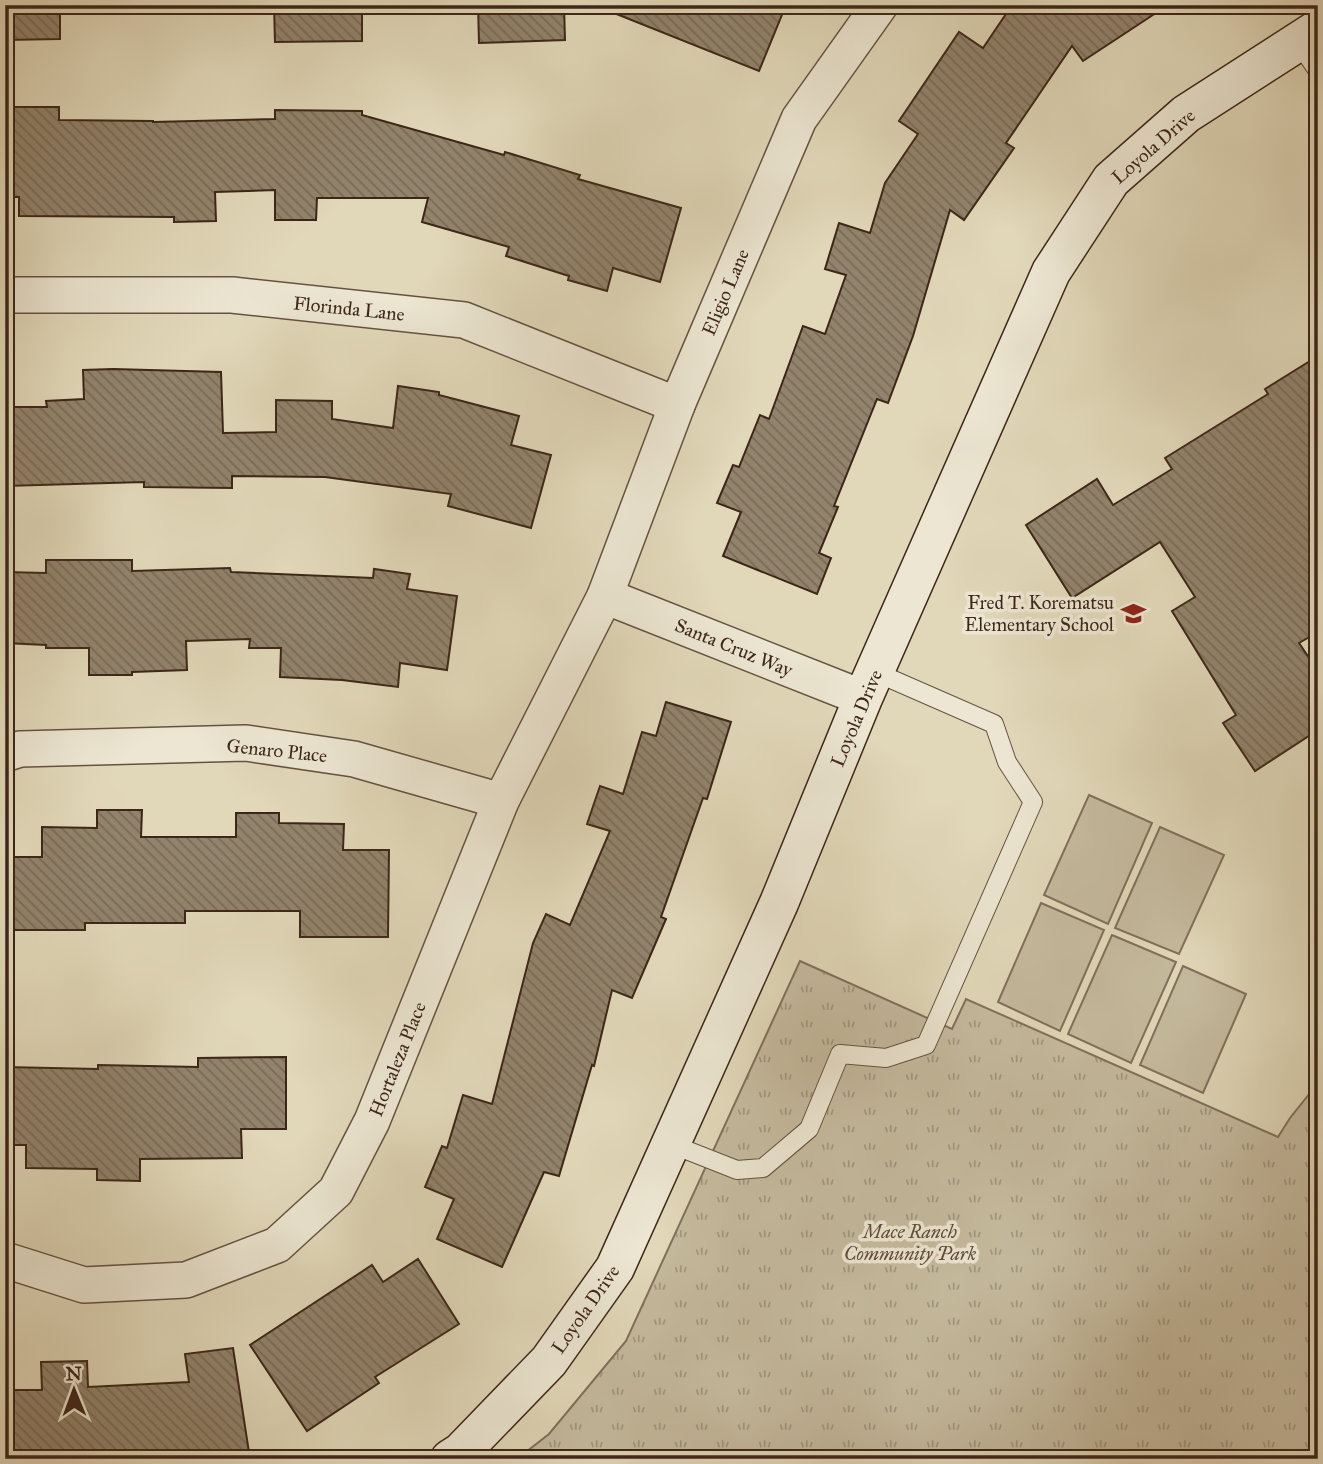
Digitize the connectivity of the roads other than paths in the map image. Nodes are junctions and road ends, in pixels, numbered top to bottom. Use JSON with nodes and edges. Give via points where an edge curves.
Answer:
{"nodes":[{"id":1,"x":880,"y":5,"type":"edge"},
{"id":2,"x":1311,"y":47,"type":"edge"},
{"id":3,"x":5,"y":295,"type":"edge"},
{"id":4,"x":677,"y":405,"type":"junction"},
{"id":5,"x":605,"y":596,"type":"junction"},
{"id":6,"x":869,"y":685,"type":"junction"},
{"id":7,"x":5,"y":754,"type":"edge"},
{"id":8,"x":501,"y":801,"type":"junction"},
{"id":9,"x":671,"y":1144,"type":"junction"},
{"id":10,"x":5,"y":1260,"type":"edge"},
{"id":11,"x":450,"y":1459,"type":"edge"}],
"edges":[{"from":1,"to":4,"type":"street","name":"Eligio Lane","via":[[800,119]]},
{"from":2,"to":6,"type":"street","name":"Loyola Drive","via":[[1186,114],[1111,180],[1051,272]]},
{"from":3,"to":4,"type":"street","name":"Florinda Lane","via":[[232,295],[464,320]]},
{"from":4,"to":5,"type":"street","name":"Eligio Lane"},
{"from":5,"to":6,"type":"street","name":"Santa Cruz Way"},
{"from":5,"to":8,"type":"street","name":"Hortaleza Place"},
{"from":6,"to":9,"type":"street","name":"Loyola Drive","via":[[779,903]]},
{"from":6,"to":9,"type":"lane","via":[[994,724],[1007,762],[1033,802],[926,1045],[886,1058],[840,1054],[809,1129],[764,1168],[737,1170]]},
{"from":7,"to":8,"type":"street","name":"Genaro Place","via":[[20,749],[246,743],[354,759]]},
{"from":8,"to":10,"type":"street","name":"Hortaleza Place","via":[[372,1121],[336,1191],[277,1245],[186,1280],[84,1285]]},
{"from":9,"to":11,"type":"street","name":"Loyola Drive","via":[[615,1268],[548,1361]]}]}
